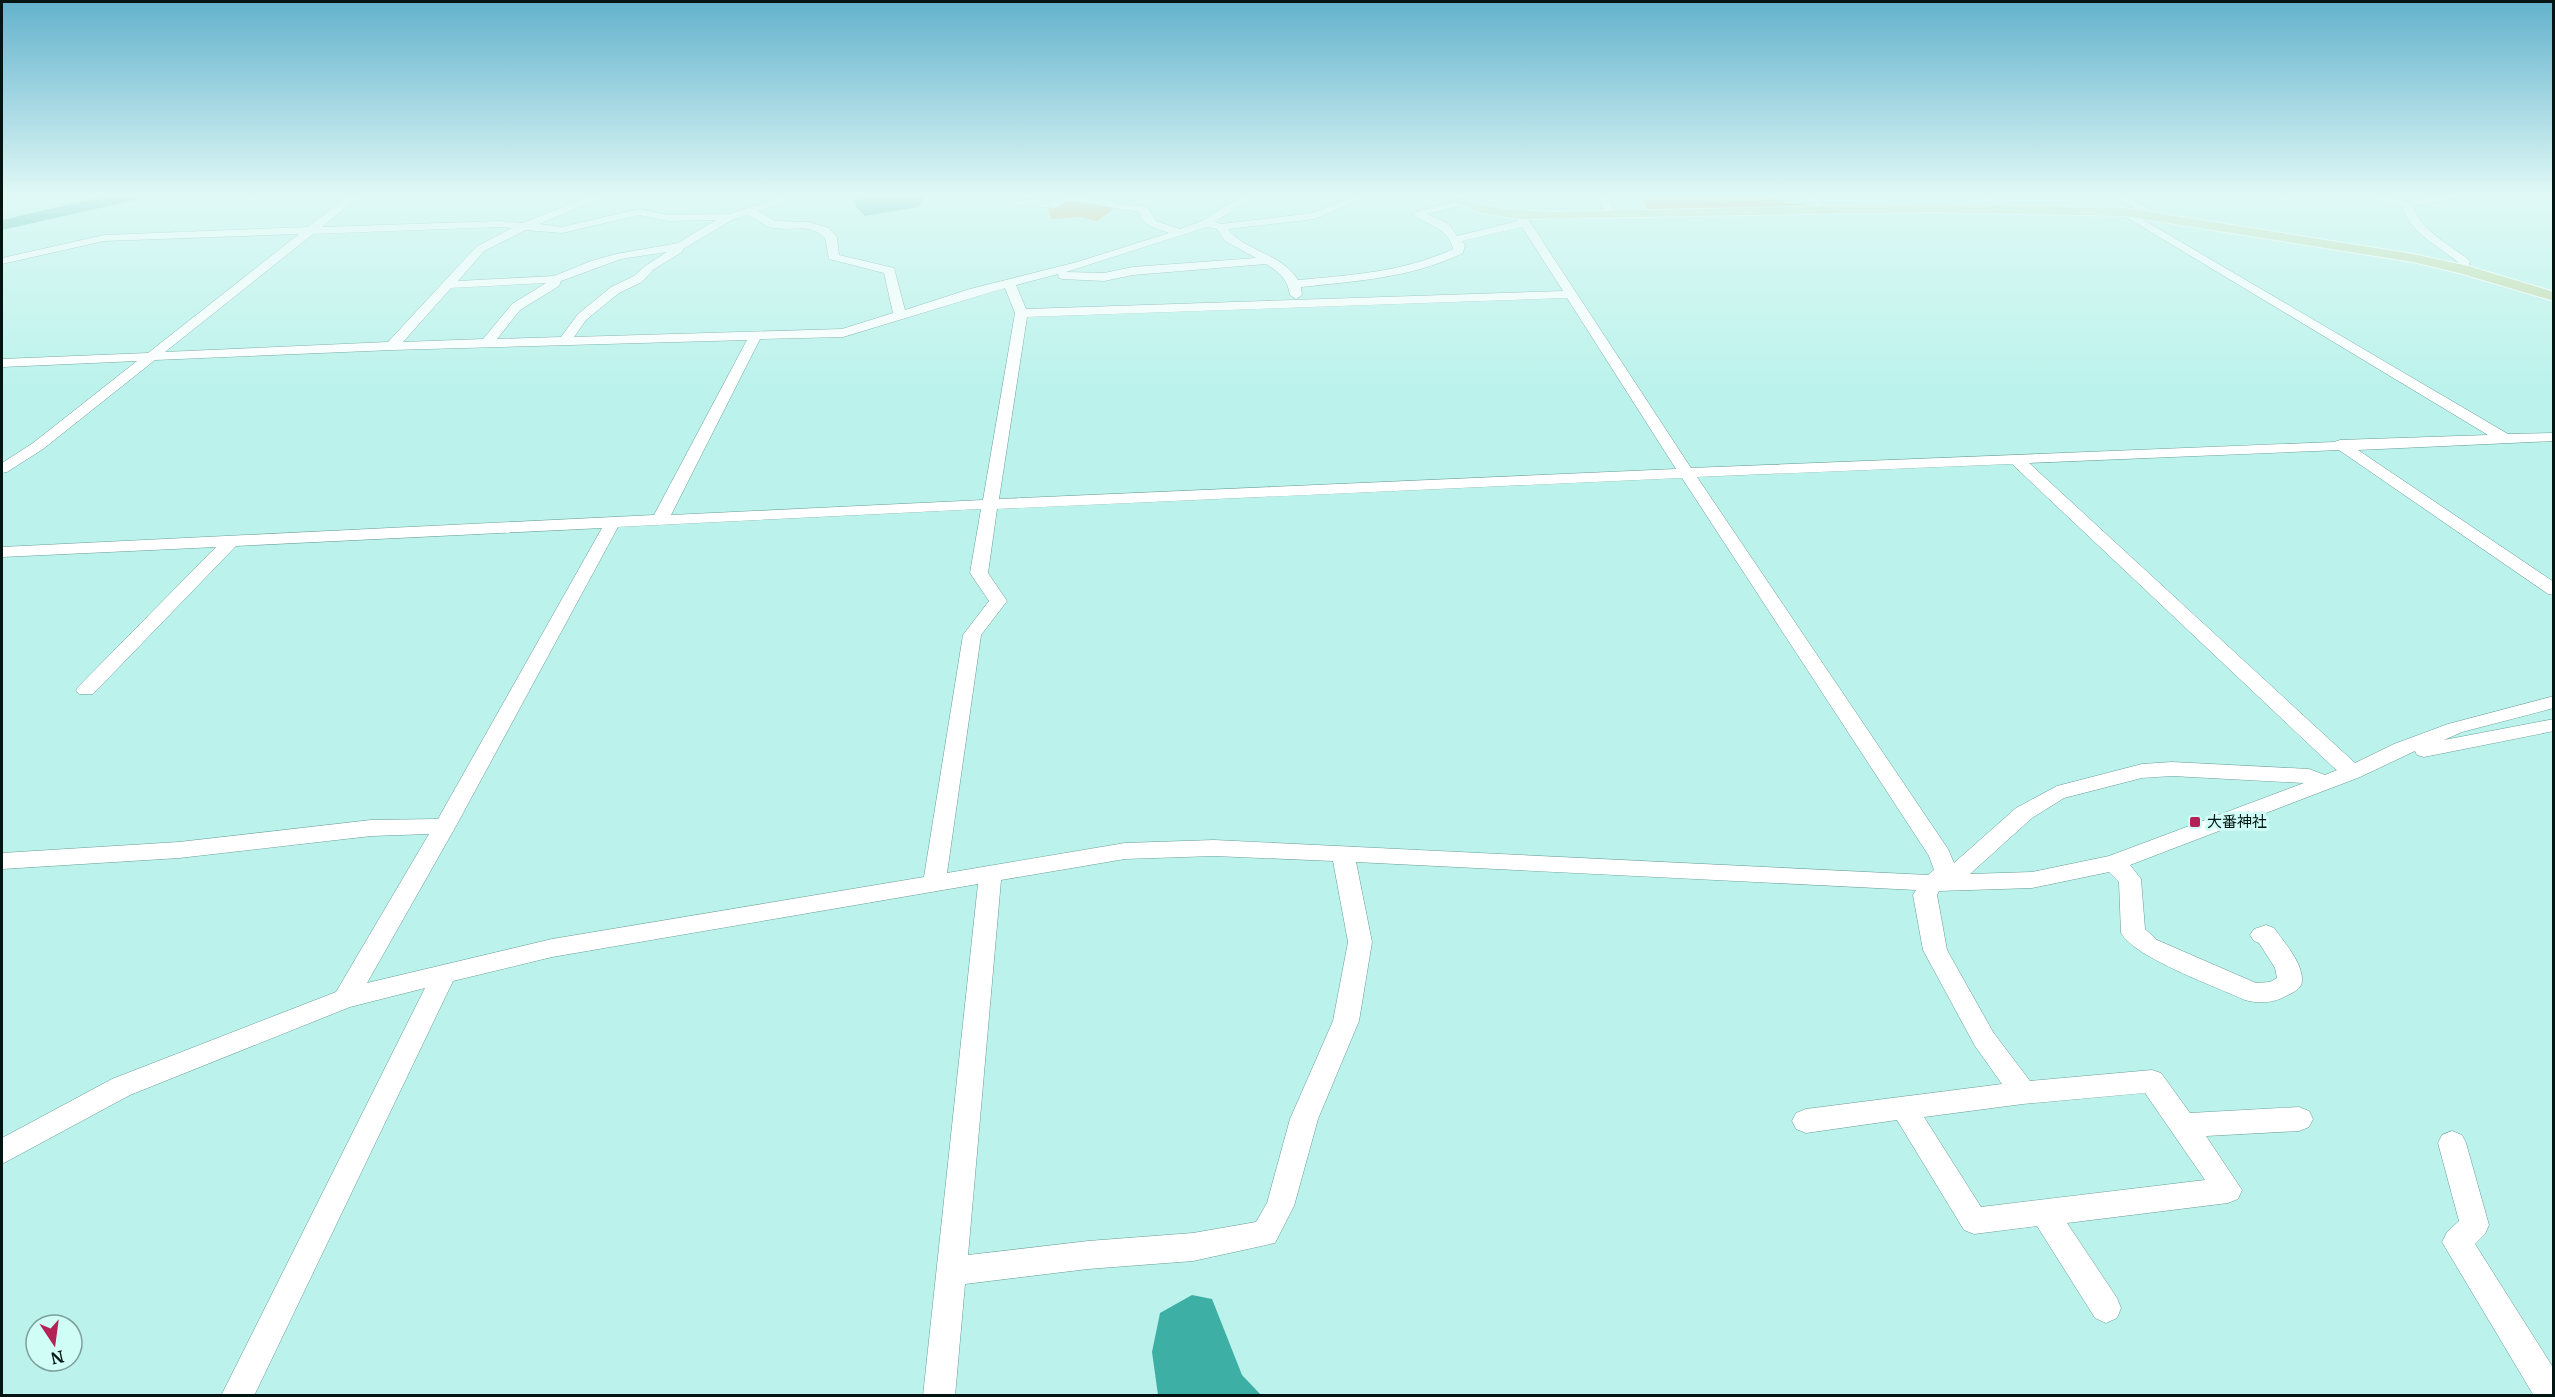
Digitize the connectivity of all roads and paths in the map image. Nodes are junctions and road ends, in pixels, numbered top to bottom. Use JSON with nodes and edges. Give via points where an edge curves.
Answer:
{"nodes":[{"id":1,"x":275,"y":259,"type":"edge"},
{"id":2,"x":471,"y":259,"type":"edge"},
{"id":3,"x":609,"y":259,"type":"edge"},
{"id":4,"x":665,"y":259,"type":"edge"},
{"id":5,"x":843,"y":259,"type":"edge"},
{"id":6,"x":1095,"y":259,"type":"edge"},
{"id":7,"x":1444,"y":259,"type":"edge"},
{"id":8,"x":1548,"y":259,"type":"edge"},
{"id":9,"x":2204,"y":259,"type":"edge"},
{"id":10,"x":2407,"y":259,"type":"edge"},
{"id":11,"x":2462,"y":259,"type":"edge"},
{"id":12,"x":1269,"y":260,"type":"joint"},
{"id":13,"x":2463,"y":269,"type":"junction"},
{"id":14,"x":1047,"y":272,"type":"junction"},
{"id":15,"x":556,"y":279,"type":"junction"},
{"id":16,"x":1007,"y":283,"type":"junction"},
{"id":17,"x":1423,"y":283,"type":"junction"},
{"id":18,"x":1294,"y":284,"type":"junction"},
{"id":19,"x":447,"y":285,"type":"junction"},
{"id":20,"x":1571,"y":294,"type":"junction"},
{"id":21,"x":2553,"y":297,"type":"edge"},
{"id":22,"x":1298,"y":303,"type":"junction"},
{"id":23,"x":1021,"y":314,"type":"junction"},
{"id":24,"x":902,"y":316,"type":"junction"},
{"id":25,"x":755,"y":336,"type":"junction"},
{"id":26,"x":565,"y":341,"type":"junction"},
{"id":27,"x":487,"y":343,"type":"junction"},
{"id":28,"x":392,"y":346,"type":"junction"},
{"id":29,"x":153,"y":356,"type":"junction"},
{"id":30,"x":2,"y":363,"type":"edge"},
{"id":31,"x":2553,"y":436,"type":"edge"},
{"id":32,"x":2505,"y":439,"type":"junction"},
{"id":33,"x":2340,"y":444,"type":"junction"},
{"id":34,"x":2015,"y":458,"type":"junction"},
{"id":35,"x":2,"y":469,"type":"edge"},
{"id":36,"x":1687,"y":472,"type":"junction"},
{"id":37,"x":991,"y":505,"type":"junction"},
{"id":38,"x":660,"y":520,"type":"junction"},
{"id":39,"x":613,"y":522,"type":"junction"},
{"id":40,"x":232,"y":540,"type":"junction"},
{"id":41,"x":2,"y":552,"type":"edge"},
{"id":42,"x":2553,"y":590,"type":"edge"},
{"id":43,"x":86,"y":690,"type":"dead end"},
{"id":44,"x":2553,"y":702,"type":"edge"},
{"id":45,"x":2553,"y":725,"type":"edge"},
{"id":46,"x":2401,"y":749,"type":"junction"},
{"id":47,"x":2353,"y":772,"type":"junction"},
{"id":48,"x":2324,"y":783,"type":"junction"},
{"id":49,"x":445,"y":826,"type":"junction"},
{"id":50,"x":1343,"y":854,"type":"junction"},
{"id":51,"x":2,"y":861,"type":"edge"},
{"id":52,"x":2113,"y":863,"type":"junction"},
{"id":53,"x":990,"y":874,"type":"junction"},
{"id":54,"x":1945,"y":879,"type":"junction"},
{"id":55,"x":934,"y":884,"type":"junction"},
{"id":56,"x":2262,"y":935,"type":"dead end"},
{"id":57,"x":444,"y":974,"type":"junction"},
{"id":58,"x":345,"y":999,"type":"junction"},
{"id":59,"x":2023,"y":1093,"type":"junction"},
{"id":60,"x":1904,"y":1108,"type":"junction"},
{"id":61,"x":2299,"y":1119,"type":"dead end"},
{"id":62,"x":1806,"y":1121,"type":"dead end"},
{"id":63,"x":2184,"y":1125,"type":"junction"},
{"id":64,"x":2452,"y":1143,"type":"dead end"},
{"id":65,"x":2,"y":1152,"type":"edge"},
{"id":66,"x":2044,"y":1212,"type":"junction"},
{"id":67,"x":953,"y":1271,"type":"junction"},
{"id":68,"x":2106,"y":1308,"type":"dead end"},
{"id":69,"x":237,"y":1395,"type":"edge"},
{"id":70,"x":939,"y":1395,"type":"edge"},
{"id":71,"x":2552,"y":1395,"type":"edge"}],
"edges":[{"from":1,"to":29,"type":"street"},
{"from":2,"to":19,"type":"street"},
{"from":3,"to":15,"type":"street"},
{"from":4,"to":26,"type":"street","via":[[590,310]]},
{"from":5,"to":24,"type":"street","via":[[887,269]]},
{"from":6,"to":14,"type":"street"},
{"from":7,"to":17,"type":"street"},
{"from":8,"to":20,"type":"street"},
{"from":9,"to":32,"type":"street"},
{"from":10,"to":13,"type":"main road"},
{"from":11,"to":13,"type":"street"},
{"from":12,"to":14,"type":"street","via":[[1104,276]]},
{"from":12,"to":18,"type":"street","via":[[1287,272]]},
{"from":13,"to":21,"type":"main road"},
{"from":14,"to":16,"type":"street"},
{"from":15,"to":19,"type":"street"},
{"from":15,"to":27,"type":"street","via":[[516,308]]},
{"from":16,"to":23,"type":"street"},
{"from":16,"to":24,"type":"street"},
{"from":17,"to":18,"type":"street"},
{"from":17,"to":20,"type":"street"},
{"from":17,"to":22,"type":"street"},
{"from":18,"to":22,"type":"street"},
{"from":19,"to":28,"type":"street"},
{"from":20,"to":36,"type":"street"},
{"from":22,"to":23,"type":"street"},
{"from":23,"to":37,"type":"street"},
{"from":24,"to":25,"type":"street","via":[[843,333]]},
{"from":25,"to":26,"type":"street"},
{"from":25,"to":38,"type":"street"},
{"from":26,"to":27,"type":"street"},
{"from":27,"to":28,"type":"street"},
{"from":28,"to":29,"type":"street"},
{"from":29,"to":30,"type":"street"},
{"from":29,"to":35,"type":"street","via":[[38,446]]},
{"from":31,"to":32,"type":"street"},
{"from":32,"to":33,"type":"street"},
{"from":33,"to":34,"type":"street"},
{"from":33,"to":42,"type":"street"},
{"from":34,"to":36,"type":"street"},
{"from":34,"to":47,"type":"street"},
{"from":36,"to":37,"type":"street"},
{"from":36,"to":54,"type":"street","via":[[1940,855]]},
{"from":37,"to":38,"type":"street"},
{"from":37,"to":55,"type":"street","via":[[979,573],[998,601],[972,635]]},
{"from":38,"to":39,"type":"street"},
{"from":39,"to":40,"type":"street"},
{"from":39,"to":49,"type":"street"},
{"from":40,"to":41,"type":"street"},
{"from":40,"to":43,"type":"street"},
{"from":44,"to":46,"type":"street","via":[[2454,728]]},
{"from":45,"to":46,"type":"street","via":[[2422,751]]},
{"from":46,"to":47,"type":"street"},
{"from":47,"to":48,"type":"street"},
{"from":48,"to":52,"type":"street"},
{"from":48,"to":54,"type":"street","via":[[2310,776],[2142,771],[2057,793],[2024,813]]},
{"from":49,"to":51,"type":"street","via":[[371,828],[179,850]]},
{"from":49,"to":58,"type":"street"},
{"from":50,"to":53,"type":"street","via":[[1214,848],[1125,851]]},
{"from":50,"to":54,"type":"street"},
{"from":50,"to":67,"type":"street","via":[[1360,942],[1346,1021],[1304,1119],[1280,1206],[1265,1234],[1192,1247]]},
{"from":52,"to":54,"type":"street","via":[[2032,880]]},
{"from":52,"to":56,"type":"street","via":[[2130,879],[2133,933],[2158,950],[2254,993],[2276,991],[2290,982],[2287,967],[2266,934]]},
{"from":53,"to":55,"type":"street"},
{"from":53,"to":67,"type":"street"},
{"from":54,"to":59,"type":"street","via":[[1925,895],[1935,950],[1984,1039]]},
{"from":55,"to":57,"type":"street","via":[[552,948]]},
{"from":57,"to":58,"type":"street"},
{"from":57,"to":69,"type":"street"},
{"from":58,"to":65,"type":"street","via":[[121,1087]]},
{"from":59,"to":60,"type":"street"},
{"from":59,"to":63,"type":"street","via":[[2152,1081]]},
{"from":60,"to":62,"type":"street"},
{"from":60,"to":66,"type":"street","via":[[1974,1221]]},
{"from":61,"to":63,"type":"street"},
{"from":63,"to":66,"type":"street","via":[[2228,1190]]},
{"from":64,"to":71,"type":"street","via":[[2475,1225],[2457,1242]]},
{"from":66,"to":68,"type":"street"},
{"from":67,"to":70,"type":"street"}]}
